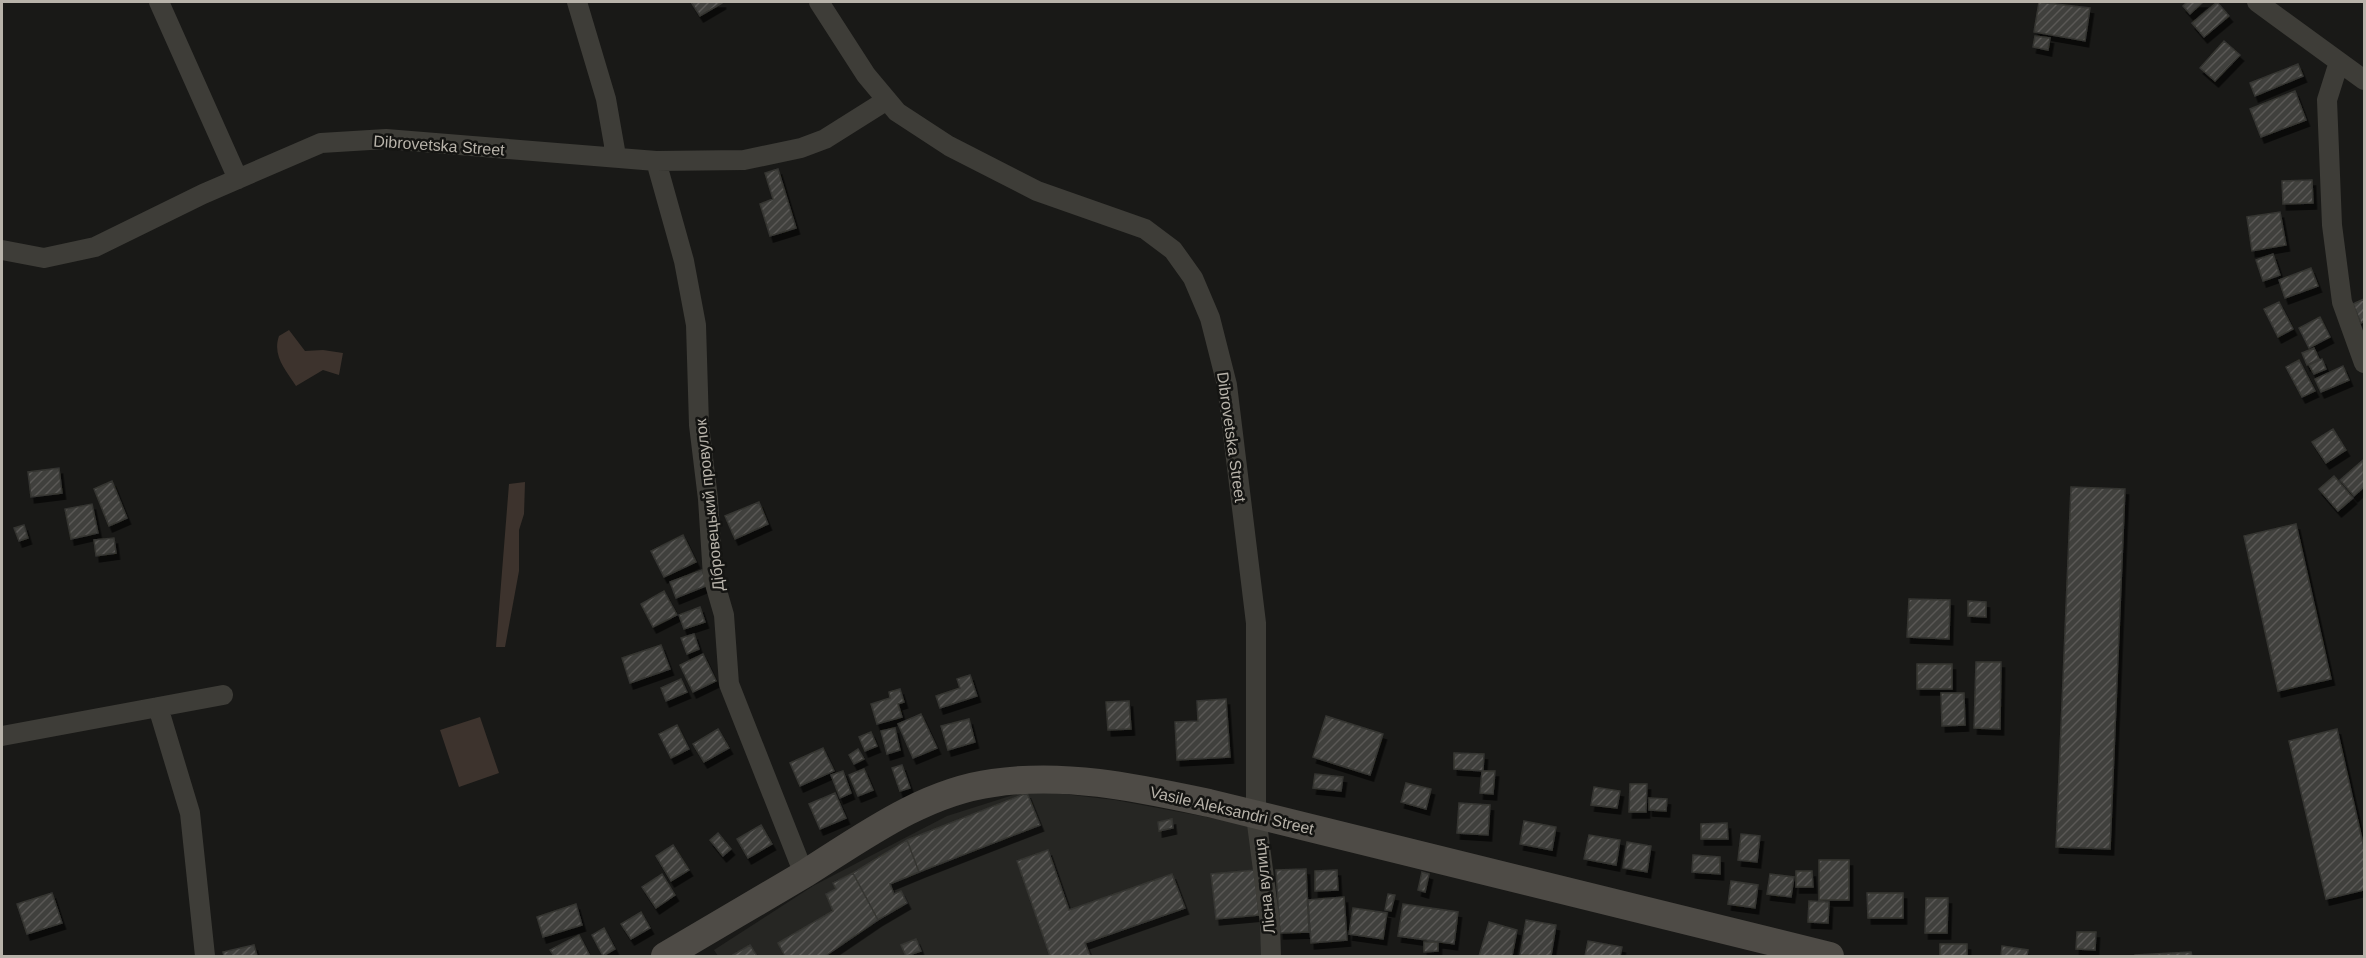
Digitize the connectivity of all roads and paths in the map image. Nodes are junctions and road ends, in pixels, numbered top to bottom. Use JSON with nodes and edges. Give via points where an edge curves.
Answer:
{"nodes":[{"id":1,"x":159,"y":2,"type":"edge"},
{"id":2,"x":577,"y":2,"type":"edge"},
{"id":3,"x":819,"y":2,"type":"edge"},
{"id":4,"x":2258,"y":2,"type":"edge"},
{"id":5,"x":2339,"y":62,"type":"junction"},
{"id":6,"x":2364,"y":80,"type":"edge"},
{"id":7,"x":886,"y":100,"type":"junction"},
{"id":8,"x":616,"y":156,"type":"junction"},
{"id":9,"x":656,"y":161,"type":"junction"},
{"id":10,"x":238,"y":179,"type":"junction"},
{"id":11,"x":2,"y":250,"type":"edge"},
{"id":12,"x":2364,"y":363,"type":"edge"},
{"id":13,"x":223,"y":695,"type":"dead end"},
{"id":14,"x":158,"y":707,"type":"junction"},
{"id":15,"x":2,"y":736,"type":"edge"},
{"id":16,"x":1256,"y":816,"type":"junction"},
{"id":17,"x":804,"y":874,"type":"junction"},
{"id":18,"x":205,"y":957,"type":"edge"},
{"id":19,"x":665,"y":957,"type":"edge"},
{"id":20,"x":1271,"y":957,"type":"edge"},
{"id":21,"x":1830,"y":957,"type":"edge"}],
"edges":[{"from":1,"to":10,"type":"street"},
{"from":2,"to":8,"type":"street","via":[[606,99]]},
{"from":3,"to":7,"type":"street","name":"Dibrovetska Street"},
{"from":4,"to":5,"type":"street"},
{"from":5,"to":6,"type":"street"},
{"from":5,"to":12,"type":"street","via":[[2327,100],[2332,225],[2342,302]]},
{"from":7,"to":9,"type":"street","name":"Dibrovetska Street","via":[[825,139],[801,148],[744,160]]},
{"from":7,"to":16,"type":"street","name":"Dibrovetska Street","via":[[897,112],[949,146],[1037,191],[1145,229],[1173,250],[1193,279],[1210,318],[1227,385],[1256,623]]},
{"from":8,"to":9,"type":"street","name":"Dibrovetska Street"},
{"from":8,"to":10,"type":"street","name":"Dibrovetska Street","via":[[375,140],[321,143]]},
{"from":9,"to":17,"type":"street","name":"Дібровецький провулок","via":[[684,261],[696,325],[699,425],[713,577],[724,615],[729,684]]},
{"from":10,"to":11,"type":"street","name":"Dibrovetska Street","via":[[94,247],[44,258]]},
{"from":13,"to":14,"type":"street"},
{"from":14,"to":15,"type":"street"},
{"from":14,"to":18,"type":"street","via":[[190,813]]},
{"from":16,"to":17,"type":"main road","name":"Vasile Aleksandri Street","via":[[1118,784],[1051,780],[992,783],[942,796],[892,819]]},
{"from":16,"to":20,"type":"street","name":"Лісна вулиця"},
{"from":16,"to":21,"type":"main road","name":"Vasile Aleksandri Street"},
{"from":17,"to":19,"type":"main road","name":"Vasile Aleksandri Street"}]}
